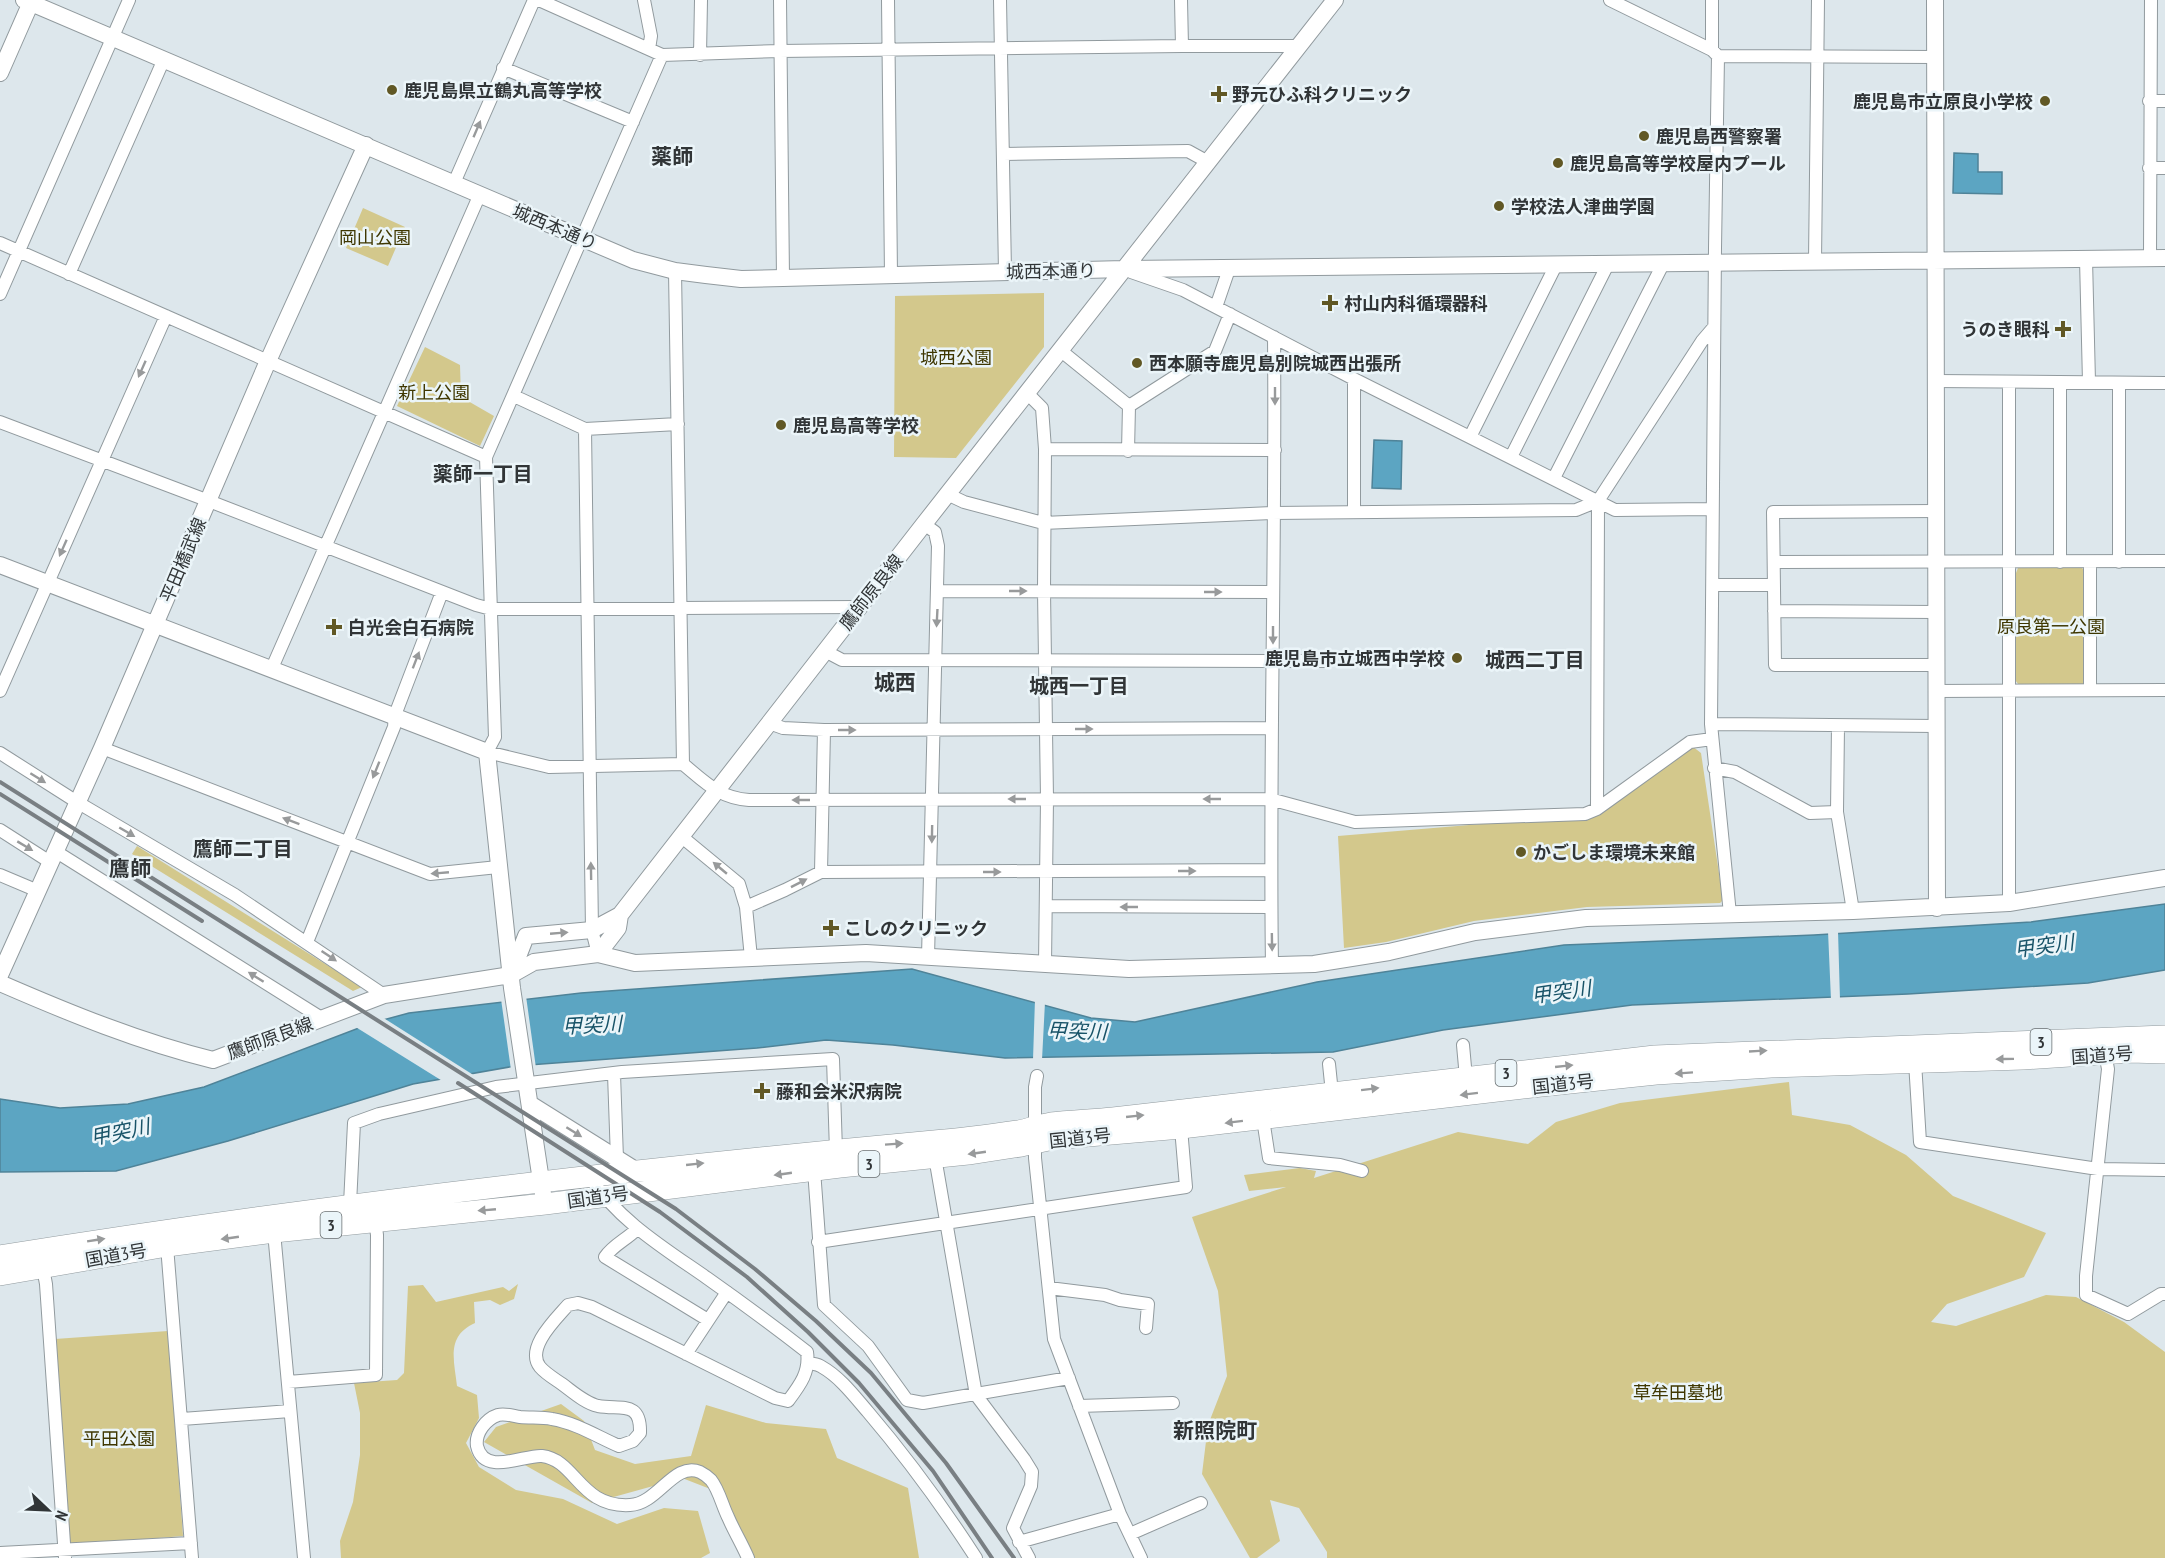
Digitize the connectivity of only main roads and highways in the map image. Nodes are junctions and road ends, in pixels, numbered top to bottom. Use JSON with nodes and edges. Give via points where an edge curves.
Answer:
{"nodes":[{"id":1,"x":2165,"y":1036,"type":"edge"},
{"id":2,"x":2103,"y":1046,"type":"junction"},
{"id":3,"x":2165,"y":1053,"type":"edge"},
{"id":4,"x":1035,"y":1135,"type":"junction"},
{"id":5,"x":0,"y":1256,"type":"edge"},
{"id":6,"x":0,"y":1275,"type":"edge"}],
"edges":[{"from":1,"to":2,"type":"highway","name":"国道3号","number":"3"},
{"from":2,"to":3,"type":"highway","name":"国道3号","number":"3"},
{"from":2,"to":4,"type":"highway","name":"国道3号","number":"3","one_way":true,"via":[[2023,1059],[1824,1064],[1656,1074],[1181,1128],[1053,1139]]},
{"from":4,"to":2,"type":"highway","name":"国道3号","number":"3","one_way":true,"via":[[1051,1124],[1655,1056]]},
{"from":5,"to":4,"type":"highway","name":"国道3号","number":"3","one_way":true,"via":[[350,1204],[589,1176],[887,1144]]},
{"from":4,"to":6,"type":"highway","name":"国道3号","number":"3","one_way":true,"via":[[968,1154],[273,1232]]}]}
